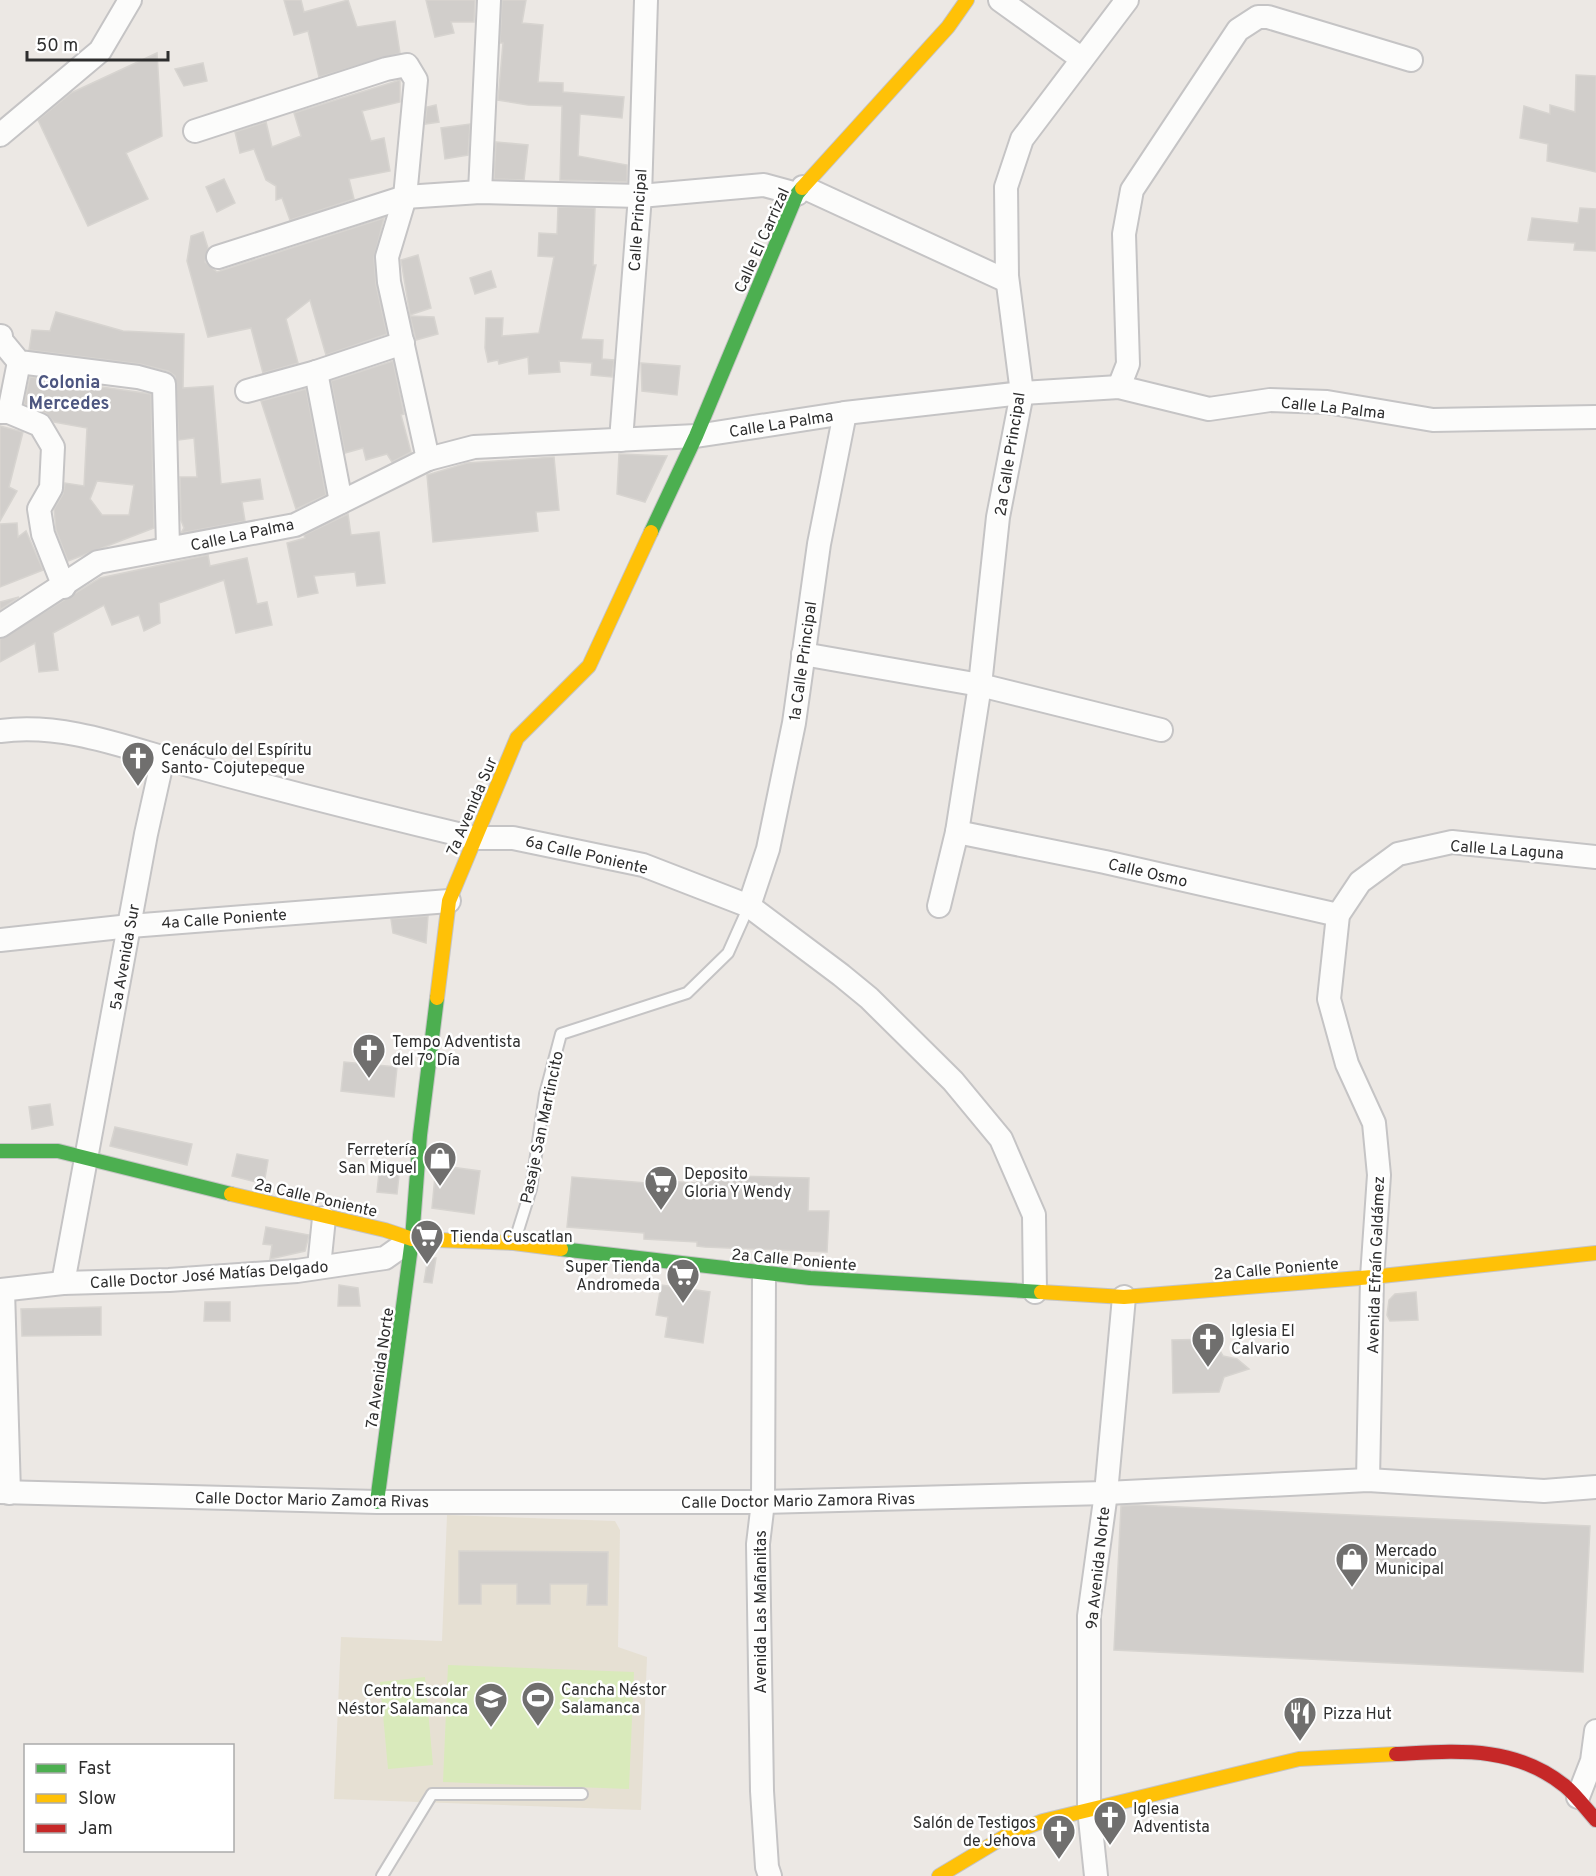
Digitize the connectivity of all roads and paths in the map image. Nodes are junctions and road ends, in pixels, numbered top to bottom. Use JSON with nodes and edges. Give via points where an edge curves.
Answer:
{"nodes":[{"id":1,"x":130,"y":0,"type":"edge"},
{"id":2,"x":489,"y":0,"type":"edge"},
{"id":3,"x":646,"y":0,"type":"edge"},
{"id":4,"x":967,"y":0,"type":"edge"},
{"id":5,"x":1000,"y":0,"type":"edge"},
{"id":6,"x":1126,"y":0,"type":"edge"},
{"id":7,"x":1082,"y":59,"type":"junction"},
{"id":8,"x":1411,"y":60,"type":"dead end"},
{"id":9,"x":195,"y":131,"type":"dead end"},
{"id":10,"x":0,"y":135,"type":"edge"},
{"id":11,"x":800,"y":191,"type":"junction"},
{"id":12,"x":480,"y":192,"type":"junction"},
{"id":13,"x":639,"y":196,"type":"junction"},
{"id":14,"x":405,"y":197,"type":"junction"},
{"id":15,"x":218,"y":257,"type":"dead end"},
{"id":16,"x":1008,"y":282,"type":"junction"},
{"id":17,"x":1,"y":336,"type":"edge"},
{"id":18,"x":403,"y":343,"type":"junction"},
{"id":19,"x":19,"y":362,"type":"junction"},
{"id":20,"x":316,"y":372,"type":"junction"},
{"id":21,"x":1119,"y":387,"type":"junction"},
{"id":22,"x":247,"y":391,"type":"dead end"},
{"id":23,"x":1022,"y":393,"type":"junction"},
{"id":24,"x":5,"y":412,"type":"edge"},
{"id":25,"x":845,"y":413,"type":"junction"},
{"id":26,"x":1596,"y":417,"type":"edge"},
{"id":27,"x":696,"y":436,"type":"junction"},
{"id":28,"x":621,"y":440,"type":"junction"},
{"id":29,"x":428,"y":459,"type":"junction"},
{"id":30,"x":341,"y":502,"type":"junction"},
{"id":31,"x":168,"y":548,"type":"junction"},
{"id":32,"x":64,"y":587,"type":"junction"},
{"id":33,"x":0,"y":626,"type":"edge"},
{"id":34,"x":803,"y":654,"type":"junction"},
{"id":35,"x":980,"y":685,"type":"junction"},
{"id":36,"x":1161,"y":730,"type":"dead end"},
{"id":37,"x":0,"y":731,"type":"edge"},
{"id":38,"x":163,"y":758,"type":"junction"},
{"id":39,"x":957,"y":832,"type":"junction"},
{"id":40,"x":474,"y":838,"type":"junction"},
{"id":41,"x":1596,"y":856,"type":"edge"},
{"id":42,"x":449,"y":901,"type":"junction"},
{"id":43,"x":748,"y":906,"type":"junction"},
{"id":44,"x":939,"y":906,"type":"dead end"},
{"id":45,"x":1338,"y":915,"type":"junction"},
{"id":46,"x":130,"y":926,"type":"junction"},
{"id":47,"x":0,"y":940,"type":"edge"},
{"id":48,"x":0,"y":1150,"type":"edge"},
{"id":49,"x":87,"y":1157,"type":"junction"},
{"id":50,"x":324,"y":1218,"type":"junction"},
{"id":51,"x":412,"y":1239,"type":"junction"},
{"id":52,"x":514,"y":1243,"type":"junction"},
{"id":53,"x":1596,"y":1252,"type":"edge"},
{"id":54,"x":319,"y":1267,"type":"junction"},
{"id":55,"x":764,"y":1275,"type":"junction"},
{"id":56,"x":1372,"y":1276,"type":"junction"},
{"id":57,"x":63,"y":1283,"type":"junction"},
{"id":58,"x":2,"y":1290,"type":"edge"},
{"id":59,"x":1035,"y":1292,"type":"junction"},
{"id":60,"x":1124,"y":1297,"type":"junction"},
{"id":61,"x":1368,"y":1480,"type":"junction"},
{"id":62,"x":1596,"y":1487,"type":"edge"},
{"id":63,"x":5,"y":1492,"type":"edge"},
{"id":64,"x":1106,"y":1493,"type":"junction"},
{"id":65,"x":377,"y":1502,"type":"junction"},
{"id":66,"x":763,"y":1502,"type":"junction"},
{"id":67,"x":1596,"y":1731,"type":"edge"},
{"id":68,"x":1594,"y":1760,"type":"edge"},
{"id":69,"x":582,"y":1794,"type":"dead end"},
{"id":70,"x":1578,"y":1797,"type":"junction"},
{"id":71,"x":1089,"y":1809,"type":"junction"},
{"id":72,"x":1596,"y":1820,"type":"edge"},
{"id":73,"x":762,"y":1873,"type":"edge"},
{"id":74,"x":941,"y":1875,"type":"edge"},
{"id":75,"x":382,"y":1876,"type":"edge"},
{"id":76,"x":1096,"y":1876,"type":"edge"}],
"edges":[{"from":1,"to":10,"type":"street","via":[[100,51]]},
{"from":2,"to":12,"type":"street"},
{"from":3,"to":13,"type":"street","name":"Calle Principal"},
{"from":4,"to":11,"type":"street","name":"Calle El Carrizal","via":[[948,27]]},
{"from":5,"to":7,"type":"street"},
{"from":6,"to":7,"type":"street","name":"2a Calle Principal"},
{"from":7,"to":16,"type":"street","name":"2a Calle Principal","via":[[1022,139],[1006,187]]},
{"from":8,"to":21,"type":"street","via":[[1268,17],[1258,17],[1238,30],[1132,190],[1124,234],[1128,364]]},
{"from":9,"to":14,"type":"street","via":[[407,65],[416,80]]},
{"from":11,"to":13,"type":"street","via":[[764,185]]},
{"from":11,"to":16,"type":"street"},
{"from":11,"to":27,"type":"street","name":"Calle El Carrizal"},
{"from":12,"to":13,"type":"street"},
{"from":12,"to":14,"type":"street"},
{"from":13,"to":28,"type":"street","name":"Calle Principal"},
{"from":14,"to":15,"type":"street"},
{"from":14,"to":18,"type":"street","via":[[387,257]]},
{"from":16,"to":23,"type":"street","name":"2a Calle Principal"},
{"from":17,"to":19,"type":"street"},
{"from":18,"to":20,"type":"street"},
{"from":18,"to":29,"type":"street"},
{"from":19,"to":24,"type":"street"},
{"from":19,"to":31,"type":"street","via":[[138,377],[164,384]]},
{"from":20,"to":22,"type":"street"},
{"from":20,"to":30,"type":"street"},
{"from":21,"to":23,"type":"street","name":"Calle La Palma"},
{"from":21,"to":26,"type":"street","name":"Calle La Palma","via":[[1209,409],[1270,400],[1327,402],[1433,420]]},
{"from":23,"to":25,"type":"street","name":"Calle La Palma"},
{"from":23,"to":35,"type":"street","name":"2a Calle Principal","via":[[999,517]]},
{"from":24,"to":32,"type":"street","via":[[40,425],[53,447],[51,488],[39,509],[43,534]]},
{"from":25,"to":27,"type":"street","name":"Calle La Palma"},
{"from":25,"to":34,"type":"street","name":"1a Calle Principal","via":[[819,544]]},
{"from":27,"to":28,"type":"street","name":"Calle La Palma"},
{"from":27,"to":40,"type":"street","name":"7a Avenida Sur","via":[[589,666],[518,738]]},
{"from":28,"to":29,"type":"street","name":"Calle La Palma","via":[[474,447]]},
{"from":29,"to":30,"type":"street","name":"Calle La Palma"},
{"from":30,"to":31,"type":"street","name":"Calle La Palma","via":[[295,525]]},
{"from":31,"to":32,"type":"street","name":"Calle La Palma","via":[[98,562]]},
{"from":32,"to":33,"type":"street","name":"Calle La Palma"},
{"from":34,"to":35,"type":"street"},
{"from":34,"to":43,"type":"street","name":"1a Calle Principal","via":[[794,723],[768,849]]},
{"from":35,"to":36,"type":"street"},
{"from":35,"to":39,"type":"street","name":"2a Calle Principal"},
{"from":37,"to":38,"type":"street","name":"6a Calle Poniente","via":[[88,735]]},
{"from":38,"to":40,"type":"street","name":"6a Calle Poniente"},
{"from":38,"to":46,"type":"street","name":"5a Avenida Sur"},
{"from":39,"to":44,"type":"street","name":"2a Calle Principal"},
{"from":39,"to":45,"type":"street","name":"Calle Osmo"},
{"from":40,"to":42,"type":"street","name":"7a Avenida Sur"},
{"from":40,"to":43,"type":"street","name":"6a Calle Poniente","via":[[513,838],[643,865]]},
{"from":41,"to":45,"type":"street","name":"Calle La Laguna","via":[[1452,842],[1398,854],[1360,882]]},
{"from":42,"to":46,"type":"street","name":"4a Calle Poniente"},
{"from":42,"to":51,"type":"street","name":"7a Avenida Sur","via":[[420,1135]]},
{"from":43,"to":52,"type":"lane","name":"Pasaje San Martincito","via":[[728,953],[687,993],[561,1034],[545,1094],[531,1189]]},
{"from":43,"to":59,"type":"street","name":"6a Calle Poniente","via":[[869,998],[953,1081],[1001,1139],[1034,1215]]},
{"from":45,"to":56,"type":"street","name":"Avenida Efraín Galdámez","via":[[1329,999],[1347,1064],[1374,1123],[1379,1175]]},
{"from":46,"to":47,"type":"street","name":"4a Calle Poniente"},
{"from":46,"to":49,"type":"street","name":"5a Avenida Sur"},
{"from":48,"to":49,"type":"street","name":"2a Calle Poniente","via":[[32,1149]]},
{"from":49,"to":50,"type":"street","name":"2a Calle Poniente"},
{"from":49,"to":57,"type":"street","name":"5a Avenida Sur"},
{"from":50,"to":51,"type":"street","name":"2a Calle Poniente"},
{"from":50,"to":54,"type":"street"},
{"from":51,"to":52,"type":"street","name":"2a Calle Poniente"},
{"from":51,"to":54,"type":"street","name":"Calle Doctor José Matías Delgado","via":[[384,1258]]},
{"from":51,"to":65,"type":"street","name":"7a Avenida Norte"},
{"from":52,"to":55,"type":"street","name":"2a Calle Poniente"},
{"from":53,"to":56,"type":"street","name":"2a Calle Poniente"},
{"from":54,"to":57,"type":"street","name":"Calle Doctor José Matías Delgado","via":[[169,1280]]},
{"from":55,"to":59,"type":"street","name":"2a Calle Poniente"},
{"from":55,"to":66,"type":"street","name":"Avenida Las Mañanitas"},
{"from":56,"to":60,"type":"street","name":"2a Calle Poniente"},
{"from":56,"to":61,"type":"street","name":"Avenida Efraín Galdámez"},
{"from":57,"to":58,"type":"street","name":"Calle Doctor José Matías Delgado"},
{"from":58,"to":63,"type":"street"},
{"from":59,"to":60,"type":"street","name":"2a Calle Poniente"},
{"from":60,"to":64,"type":"street","name":"9a Avenida Norte"},
{"from":61,"to":62,"type":"street","name":"Calle Doctor Mario Zamora Rivas","via":[[1544,1491]]},
{"from":61,"to":64,"type":"street","name":"Calle Doctor Mario Zamora Rivas"},
{"from":63,"to":65,"type":"street","name":"Calle Doctor Mario Zamora Rivas"},
{"from":64,"to":66,"type":"street","name":"Calle Doctor Mario Zamora Rivas"},
{"from":64,"to":71,"type":"street","name":"9a Avenida Norte","via":[[1089,1616]]},
{"from":65,"to":66,"type":"street","name":"Calle Doctor Mario Zamora Rivas"},
{"from":66,"to":73,"type":"street","name":"Avenida Las Mañanitas","via":[[758,1544]]},
{"from":67,"to":68,"type":"street"},
{"from":68,"to":70,"type":"street"},
{"from":69,"to":75,"type":"lane","via":[[432,1794]]},
{"from":70,"to":71,"type":"street","via":[[1552,1778],[1506,1755],[1451,1751],[1299,1759]]},
{"from":70,"to":72,"type":"street"},
{"from":71,"to":74,"type":"street","via":[[1009,1834]]},
{"from":71,"to":76,"type":"street","name":"9a Avenida Norte"}]}
